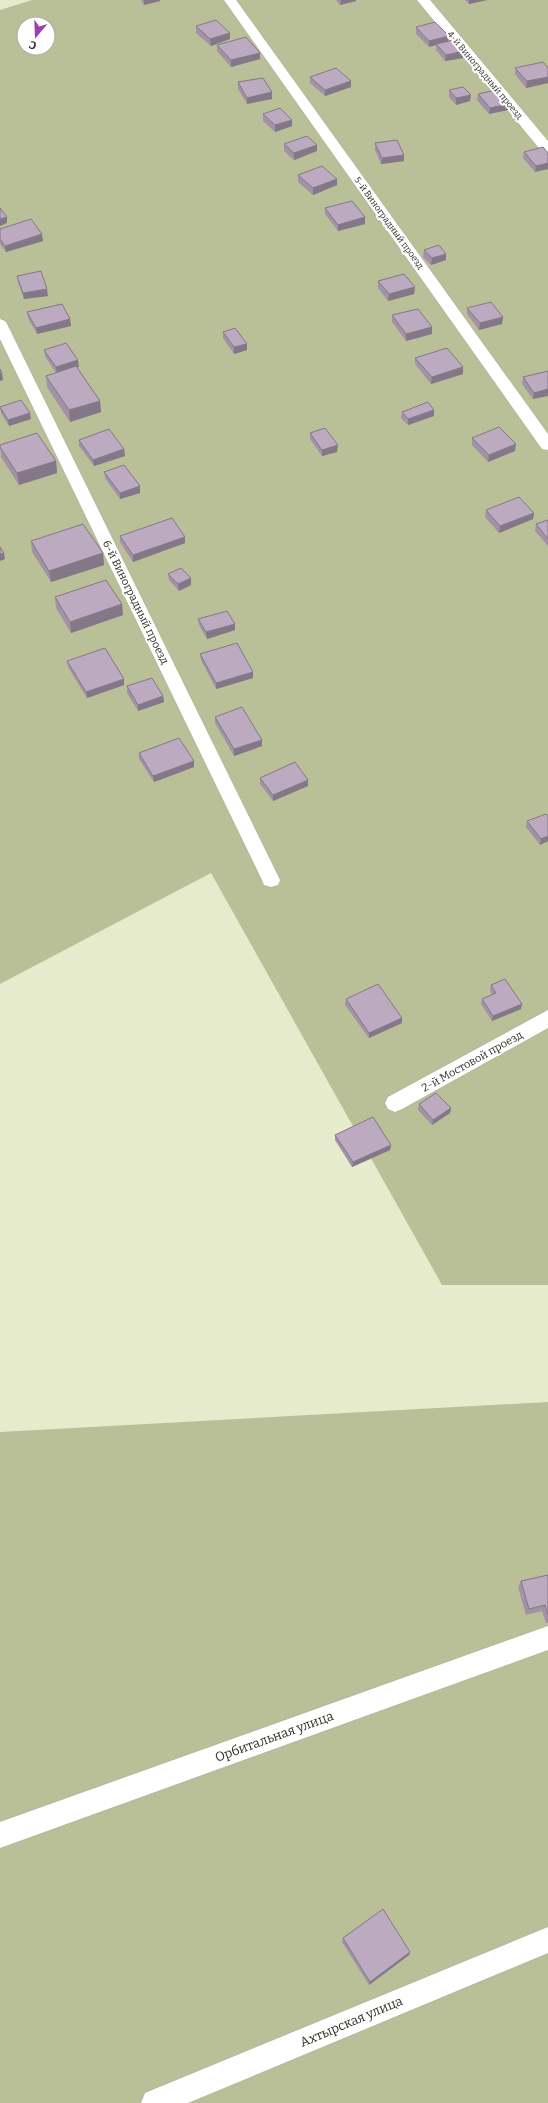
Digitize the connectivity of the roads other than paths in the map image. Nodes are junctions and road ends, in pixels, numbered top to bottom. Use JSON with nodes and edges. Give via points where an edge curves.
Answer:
{"nodes":[{"id":1,"x":230,"y":0,"type":"edge"},
{"id":2,"x":423,"y":0,"type":"edge"},
{"id":3,"x":548,"y":150,"type":"edge"},
{"id":4,"x":0,"y":324,"type":"edge"},
{"id":5,"x":548,"y":445,"type":"edge"},
{"id":6,"x":272,"y":880,"type":"dead end"},
{"id":7,"x":548,"y":1018,"type":"edge"},
{"id":8,"x":395,"y":1103,"type":"dead end"},
{"id":9,"x":548,"y":1638,"type":"edge"},
{"id":10,"x":0,"y":1835,"type":"edge"},
{"id":11,"x":548,"y":1940,"type":"edge"},
{"id":12,"x":155,"y":2103,"type":"edge"}],
"edges":[{"from":1,"to":5,"type":"lane","name":"5-й Виноградный проезд"},
{"from":2,"to":3,"type":"lane","name":"4-й Виноградный проезд"},
{"from":4,"to":6,"type":"lane","name":"6-й Виноградный проезд"},
{"from":7,"to":8,"type":"lane","name":"2-й Мостовой проезд"},
{"from":9,"to":10,"type":"lane","name":"Орбитальная улица"},
{"from":11,"to":12,"type":"lane","name":"Ахтырская улица"}]}
